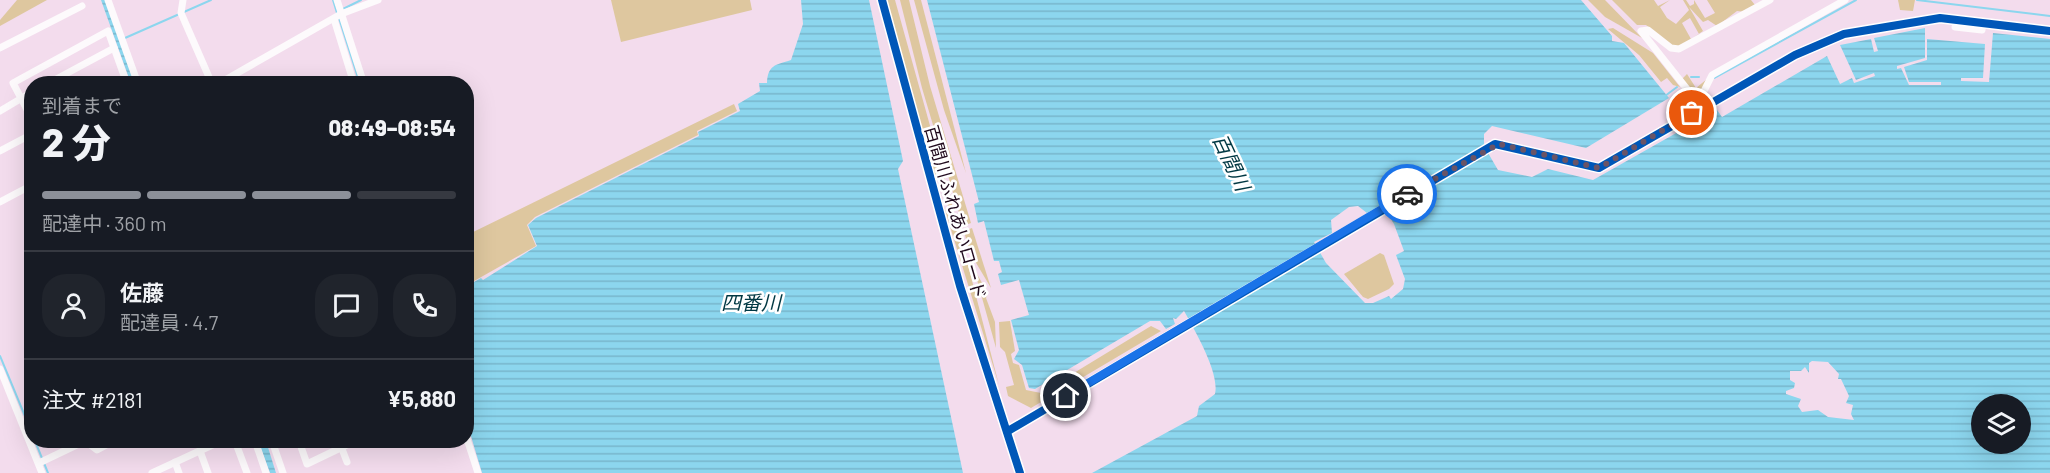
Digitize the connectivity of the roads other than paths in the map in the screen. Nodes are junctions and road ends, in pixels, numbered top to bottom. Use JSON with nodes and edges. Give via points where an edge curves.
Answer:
{"nodes":[{"id":1,"x":108,"y":0,"type":"edge"},
{"id":2,"x":183,"y":0,"type":"edge"},
{"id":3,"x":337,"y":0,"type":"edge"},
{"id":4,"x":378,"y":0,"type":"edge"},
{"id":5,"x":882,"y":0,"type":"edge"},
{"id":6,"x":1770,"y":0,"type":"edge"},
{"id":7,"x":1845,"y":0,"type":"edge"},
{"id":8,"x":82,"y":6,"type":"dead end"},
{"id":9,"x":338,"y":16,"type":"junction"},
{"id":10,"x":1983,"y":23,"type":"junction"},
{"id":11,"x":1954,"y":27,"type":"dead end"},
{"id":12,"x":2050,"y":31,"type":"edge"},
{"id":13,"x":0,"y":48,"type":"edge"},
{"id":14,"x":114,"y":48,"type":"junction"},
{"id":15,"x":26,"y":76,"type":"edge"},
{"id":16,"x":62,"y":76,"type":"edge"},
{"id":17,"x":123,"y":76,"type":"edge"},
{"id":18,"x":135,"y":76,"type":"edge"},
{"id":19,"x":209,"y":76,"type":"edge"},
{"id":20,"x":237,"y":76,"type":"edge"},
{"id":21,"x":352,"y":76,"type":"edge"},
{"id":22,"x":361,"y":76,"type":"edge"},
{"id":23,"x":24,"y":77,"type":"edge"},
{"id":24,"x":24,"y":97,"type":"edge"},
{"id":25,"x":21,"y":99,"type":"junction"},
{"id":26,"x":24,"y":104,"type":"edge"},
{"id":27,"x":1702,"y":108,"type":"junction"},
{"id":28,"x":0,"y":111,"type":"edge"},
{"id":29,"x":24,"y":138,"type":"edge"},
{"id":30,"x":1489,"y":147,"type":"joint"},
{"id":31,"x":0,"y":152,"type":"edge"},
{"id":32,"x":24,"y":189,"type":"edge"},
{"id":33,"x":0,"y":202,"type":"edge"},
{"id":34,"x":1319,"y":248,"type":"joint"},
{"id":35,"x":1190,"y":322,"type":"joint"},
{"id":36,"x":0,"y":369,"type":"edge"},
{"id":37,"x":24,"y":422,"type":"edge"},
{"id":38,"x":1008,"y":431,"type":"junction"},
{"id":39,"x":36,"y":448,"type":"edge"},
{"id":40,"x":71,"y":448,"type":"edge"},
{"id":41,"x":200,"y":448,"type":"edge"},
{"id":42,"x":203,"y":448,"type":"edge"},
{"id":43,"x":238,"y":448,"type":"edge"},
{"id":44,"x":257,"y":448,"type":"edge"},
{"id":45,"x":274,"y":448,"type":"edge"},
{"id":46,"x":301,"y":448,"type":"edge"},
{"id":47,"x":333,"y":448,"type":"edge"},
{"id":48,"x":342,"y":448,"type":"edge"},
{"id":49,"x":470,"y":448,"type":"edge"},
{"id":50,"x":42,"y":462,"type":"junction"},
{"id":51,"x":175,"y":462,"type":"junction"},
{"id":52,"x":347,"y":462,"type":"dead end"},
{"id":53,"x":42,"y":473,"type":"edge"},
{"id":54,"x":152,"y":473,"type":"edge"},
{"id":55,"x":179,"y":473,"type":"edge"},
{"id":56,"x":208,"y":473,"type":"edge"},
{"id":57,"x":247,"y":473,"type":"edge"},
{"id":58,"x":266,"y":473,"type":"edge"},
{"id":59,"x":283,"y":473,"type":"edge"},
{"id":60,"x":478,"y":473,"type":"edge"},
{"id":61,"x":1020,"y":473,"type":"edge"}],
"edges":[{"from":1,"to":18,"type":"street"},
{"from":2,"to":19,"type":"street","via":[[181,13]]},
{"from":3,"to":9,"type":"street"},
{"from":4,"to":9,"type":"street"},
{"from":5,"to":38,"type":"street","name":"百間川ふれあいロード","via":[[960,286]]},
{"from":6,"to":27,"type":"street","via":[[1679,49],[1671,48],[1648,30],[1641,31]]},
{"from":7,"to":27,"type":"street","via":[[1712,75],[1702,95]]},
{"from":8,"to":13,"type":"street"},
{"from":9,"to":20,"type":"street"},
{"from":9,"to":21,"type":"street"},
{"from":9,"to":22,"type":"street"},
{"from":10,"to":11,"type":"street","via":[[1982,30]]},
{"from":10,"to":12,"type":"street"},
{"from":10,"to":27,"type":"street","via":[[1926,19],[1844,34],[1795,55]]},
{"from":14,"to":15,"type":"street","via":[[108,31]]},
{"from":14,"to":16,"type":"street"},
{"from":14,"to":17,"type":"street"},
{"from":23,"to":25,"type":"street","via":[[13,83]]},
{"from":24,"to":25,"type":"street"},
{"from":25,"to":26,"type":"street"},
{"from":25,"to":28,"type":"street"},
{"from":27,"to":30,"type":"street","via":[[1599,168],[1503,144]]},
{"from":29,"to":31,"type":"street"},
{"from":30,"to":34,"type":"street"},
{"from":32,"to":33,"type":"street"},
{"from":34,"to":35,"type":"street"},
{"from":35,"to":38,"type":"street"},
{"from":36,"to":37,"type":"street"},
{"from":38,"to":61,"type":"street","name":"百間川ふれあいロード"},
{"from":39,"to":50,"type":"street"},
{"from":40,"to":50,"type":"street"},
{"from":41,"to":51,"type":"street"},
{"from":42,"to":56,"type":"street"},
{"from":43,"to":57,"type":"street"},
{"from":44,"to":58,"type":"street"},
{"from":45,"to":59,"type":"street"},
{"from":46,"to":47,"type":"street","via":[[307,464]]},
{"from":48,"to":52,"type":"street"},
{"from":49,"to":60,"type":"street"},
{"from":50,"to":53,"type":"street"},
{"from":51,"to":54,"type":"street"},
{"from":51,"to":55,"type":"street"}]}
